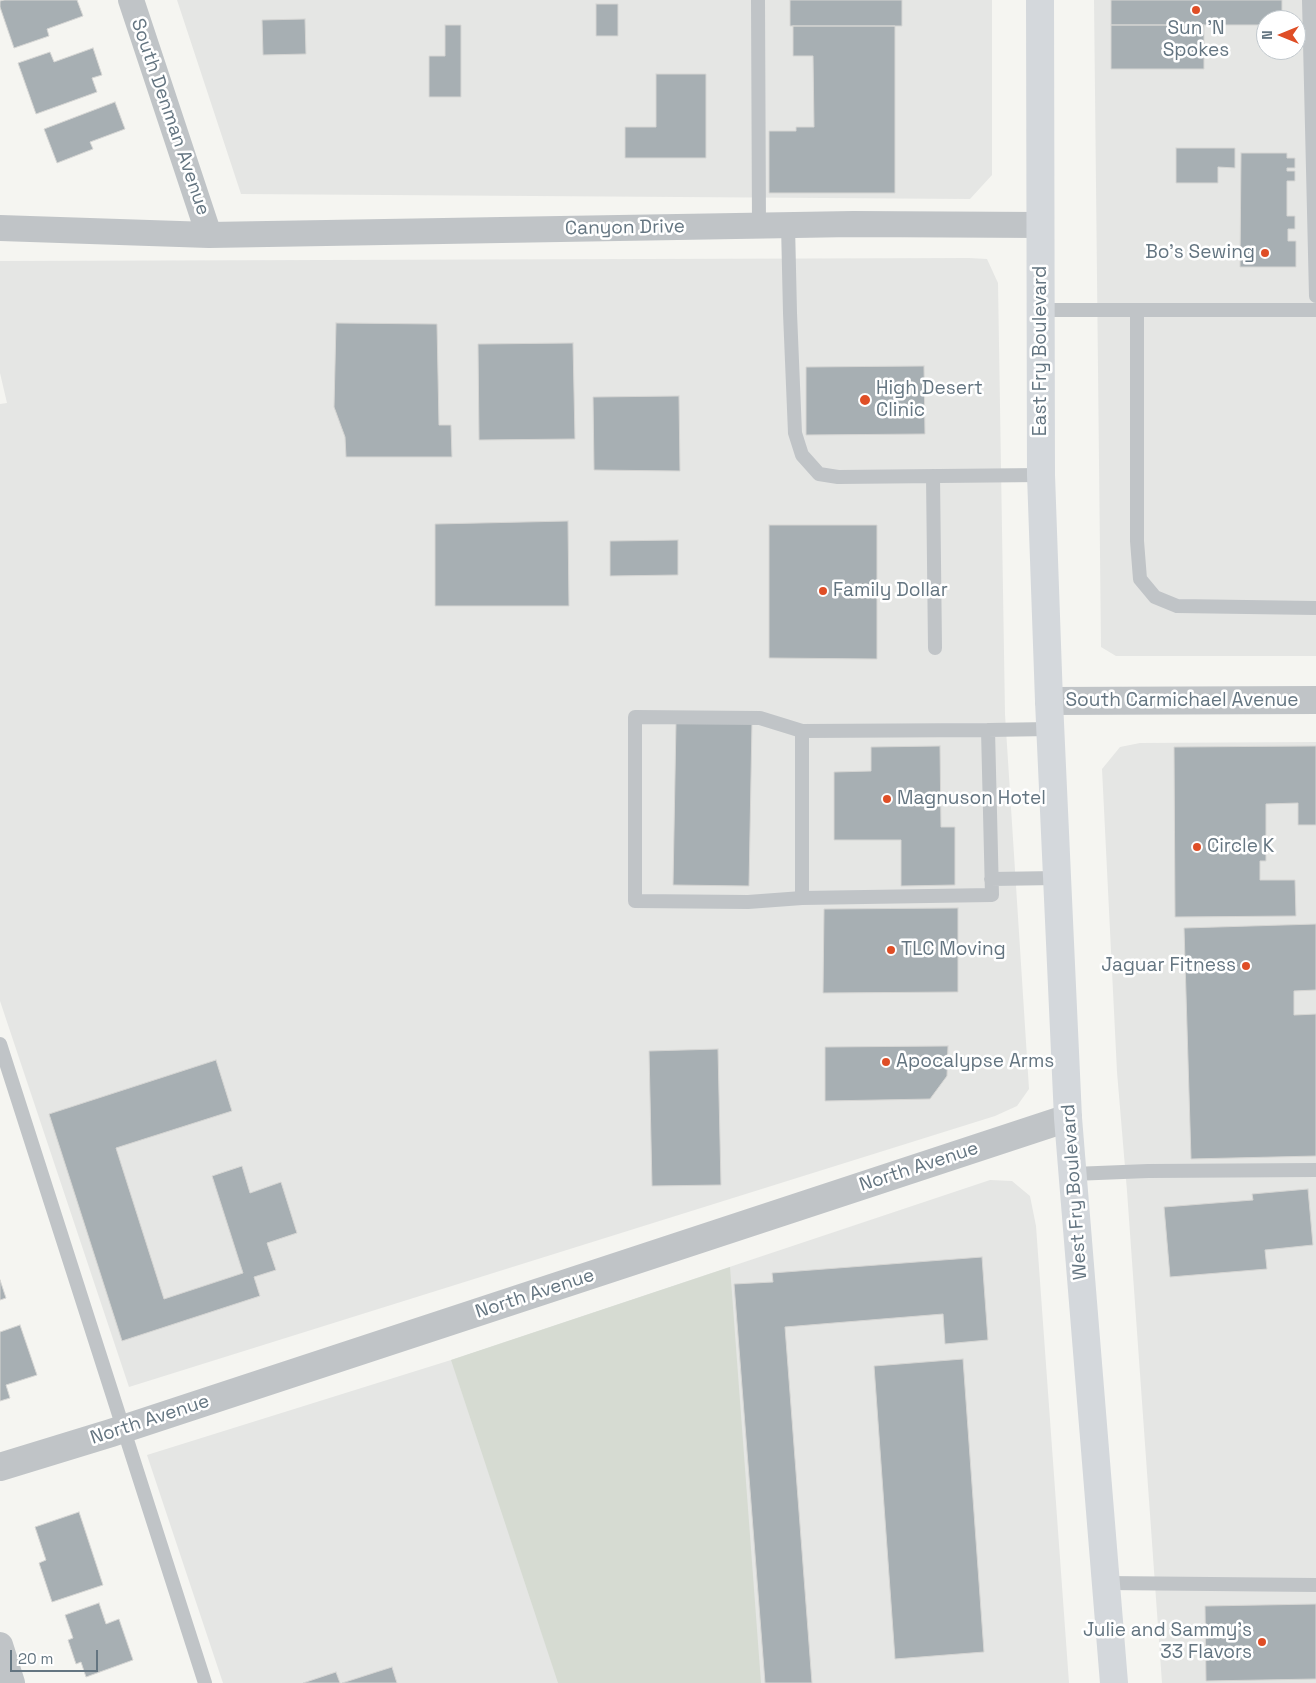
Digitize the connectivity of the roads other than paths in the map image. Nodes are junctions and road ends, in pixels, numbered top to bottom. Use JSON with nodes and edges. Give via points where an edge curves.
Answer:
{"nodes":[{"id":1,"x":130,"y":0,"type":"edge"},
{"id":2,"x":758,"y":0,"type":"edge"},
{"id":3,"x":1040,"y":0,"type":"edge"},
{"id":4,"x":1309,"y":0,"type":"edge"},
{"id":5,"x":788,"y":225,"type":"junction"},
{"id":6,"x":1041,"y":225,"type":"junction"},
{"id":7,"x":759,"y":226,"type":"junction"},
{"id":8,"x":0,"y":228,"type":"edge"},
{"id":9,"x":209,"y":235,"type":"junction"},
{"id":10,"x":1316,"y":296,"type":"edge"},
{"id":11,"x":1041,"y":310,"type":"junction"},
{"id":12,"x":1136,"y":310,"type":"junction"},
{"id":13,"x":1316,"y":310,"type":"edge"},
{"id":14,"x":1041,"y":475,"type":"junction"},
{"id":15,"x":933,"y":476,"type":"junction"},
{"id":16,"x":1316,"y":608,"type":"edge"},
{"id":17,"x":935,"y":648,"type":"dead end"},
{"id":18,"x":1316,"y":700,"type":"edge"},
{"id":19,"x":1048,"y":701,"type":"junction"},
{"id":20,"x":1050,"y":729,"type":"junction"},
{"id":21,"x":988,"y":730,"type":"junction"},
{"id":22,"x":802,"y":731,"type":"junction"},
{"id":23,"x":1057,"y":878,"type":"junction"},
{"id":24,"x":992,"y":879,"type":"junction"},
{"id":25,"x":802,"y":898,"type":"junction"},
{"id":26,"x":0,"y":1044,"type":"edge"},
{"id":27,"x":1068,"y":1118,"type":"junction"},
{"id":28,"x":1316,"y":1170,"type":"edge"},
{"id":29,"x":1073,"y":1174,"type":"junction"},
{"id":30,"x":123,"y":1429,"type":"junction"},
{"id":31,"x":0,"y":1467,"type":"edge"},
{"id":32,"x":1106,"y":1583,"type":"junction"},
{"id":33,"x":1316,"y":1585,"type":"edge"},
{"id":34,"x":0,"y":1645,"type":"edge"},
{"id":35,"x":12,"y":1683,"type":"edge"},
{"id":36,"x":205,"y":1683,"type":"edge"},
{"id":37,"x":1114,"y":1683,"type":"edge"}],
"edges":[{"from":1,"to":9,"type":"street","name":"South Denman Avenue"},
{"from":2,"to":7,"type":"lane"},
{"from":3,"to":6,"type":"main road","name":"East Fry Boulevard"},
{"from":4,"to":10,"type":"lane"},
{"from":5,"to":6,"type":"street","name":"Canyon Drive"},
{"from":5,"to":7,"type":"street","name":"Canyon Drive"},
{"from":5,"to":15,"type":"lane","via":[[795,433],[802,455],[819,474],[838,477]]},
{"from":6,"to":11,"type":"main road","name":"East Fry Boulevard"},
{"from":7,"to":9,"type":"street","name":"Canyon Drive"},
{"from":8,"to":9,"type":"street","name":"Canyon Drive"},
{"from":11,"to":12,"type":"lane"},
{"from":11,"to":14,"type":"main road","name":"East Fry Boulevard"},
{"from":12,"to":13,"type":"lane"},
{"from":12,"to":16,"type":"lane","via":[[1136,540],[1140,579],[1155,597],[1177,606]]},
{"from":14,"to":15,"type":"lane"},
{"from":14,"to":19,"type":"main road","name":"East Fry Boulevard"},
{"from":15,"to":17,"type":"lane"},
{"from":18,"to":19,"type":"street","name":"South Carmichael Avenue"},
{"from":19,"to":20,"type":"main road","name":"West Fry Boulevard"},
{"from":20,"to":21,"type":"lane"},
{"from":20,"to":23,"type":"main road","name":"West Fry Boulevard"},
{"from":21,"to":22,"type":"lane"},
{"from":21,"to":24,"type":"lane"},
{"from":22,"to":25,"type":"lane"},
{"from":22,"to":25,"type":"lane","via":[[760,718],[635,717],[635,901],[748,902]]},
{"from":23,"to":24,"type":"lane"},
{"from":23,"to":27,"type":"main road","name":"West Fry Boulevard"},
{"from":24,"to":25,"type":"lane","via":[[992,895]]},
{"from":26,"to":30,"type":"lane"},
{"from":27,"to":29,"type":"main road","name":"West Fry Boulevard"},
{"from":27,"to":30,"type":"street","name":"North Avenue"},
{"from":28,"to":29,"type":"lane"},
{"from":29,"to":32,"type":"main road","name":"West Fry Boulevard"},
{"from":30,"to":31,"type":"street","name":"North Avenue"},
{"from":30,"to":36,"type":"lane"},
{"from":32,"to":33,"type":"lane"},
{"from":32,"to":37,"type":"main road","name":"West Fry Boulevard"},
{"from":34,"to":35,"type":"street"}]}
